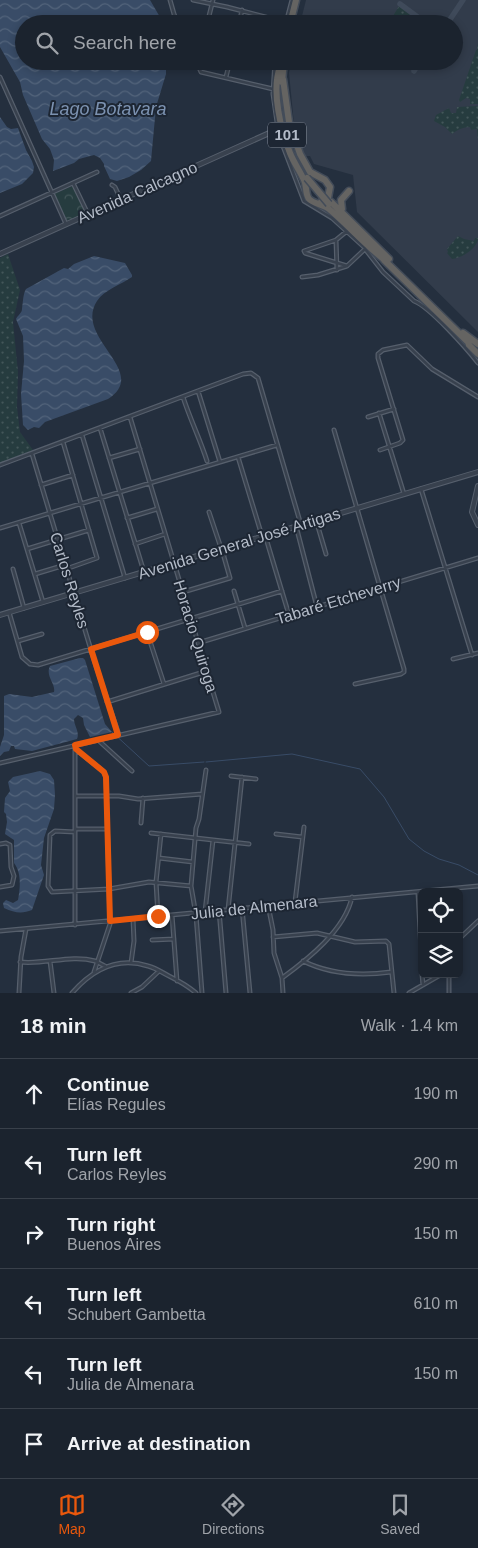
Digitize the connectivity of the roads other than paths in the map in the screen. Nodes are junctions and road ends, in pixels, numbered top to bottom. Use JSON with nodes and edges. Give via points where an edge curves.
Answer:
{"nodes":[{"id":1,"x":170,"y":0,"type":"edge"},
{"id":2,"x":194,"y":0,"type":"edge"},
{"id":3,"x":292,"y":0,"type":"edge"},
{"id":4,"x":298,"y":0,"type":"edge"},
{"id":5,"x":212,"y":2,"type":"edge"},
{"id":6,"x":242,"y":10,"type":"junction"},
{"id":7,"x":174,"y":15,"type":"edge"},
{"id":8,"x":209,"y":15,"type":"edge"},
{"id":9,"x":241,"y":15,"type":"edge"},
{"id":10,"x":259,"y":15,"type":"edge"},
{"id":11,"x":290,"y":15,"type":"edge"},
{"id":12,"x":292,"y":15,"type":"edge"},
{"id":13,"x":200,"y":70,"type":"edge"},
{"id":14,"x":228,"y":70,"type":"edge"},
{"id":15,"x":274,"y":70,"type":"edge"},
{"id":16,"x":279,"y":70,"type":"edge"},
{"id":17,"x":280,"y":70,"type":"edge"},
{"id":18,"x":281,"y":70,"type":"edge"},
{"id":19,"x":282,"y":70,"type":"edge"},
{"id":20,"x":0,"y":77,"type":"edge"},
{"id":21,"x":226,"y":77,"type":"junction"},
{"id":22,"x":283,"y":80,"type":"junction"},
{"id":23,"x":273,"y":89,"type":"junction"},
{"id":24,"x":276,"y":131,"type":"junction"},
{"id":25,"x":98,"y":172,"type":"dead end"},
{"id":26,"x":308,"y":177,"type":"junction"},
{"id":27,"x":320,"y":178,"type":"junction"},
{"id":28,"x":74,"y":183,"type":"junction"},
{"id":29,"x":112,"y":185,"type":"dead end"},
{"id":30,"x":306,"y":189,"type":"junction"},
{"id":31,"x":349,"y":191,"type":"dead end"},
{"id":32,"x":52,"y":193,"type":"junction"},
{"id":33,"x":121,"y":200,"type":"junction"},
{"id":34,"x":330,"y":200,"type":"junction"},
{"id":35,"x":314,"y":203,"type":"junction"},
{"id":36,"x":342,"y":209,"type":"junction"},
{"id":37,"x":88,"y":214,"type":"junction"},
{"id":38,"x":0,"y":216,"type":"edge"},
{"id":39,"x":66,"y":224,"type":"junction"},
{"id":40,"x":347,"y":231,"type":"junction"},
{"id":41,"x":336,"y":240,"type":"junction"},
{"id":42,"x":368,"y":249,"type":"junction"},
{"id":43,"x":0,"y":254,"type":"edge"},
{"id":44,"x":387,"y":260,"type":"junction"},
{"id":45,"x":337,"y":263,"type":"junction"},
{"id":46,"x":347,"y":266,"type":"junction"},
{"id":47,"x":337,"y":270,"type":"junction"},
{"id":48,"x":302,"y":277,"type":"dead end"},
{"id":49,"x":467,"y":339,"type":"junction"},
{"id":50,"x":478,"y":345,"type":"edge"},
{"id":51,"x":478,"y":353,"type":"edge"},
{"id":52,"x":478,"y":363,"type":"edge"},
{"id":53,"x":198,"y":391,"type":"junction"},
{"id":54,"x":183,"y":397,"type":"junction"},
{"id":55,"x":478,"y":397,"type":"edge"},
{"id":56,"x":394,"y":409,"type":"junction"},
{"id":57,"x":379,"y":413,"type":"junction"},
{"id":58,"x":130,"y":417,"type":"junction"},
{"id":59,"x":368,"y":417,"type":"dead end"},
{"id":60,"x":100,"y":428,"type":"junction"},
{"id":61,"x":334,"y":430,"type":"dead end"},
{"id":62,"x":82,"y":435,"type":"junction"},
{"id":63,"x":63,"y":442,"type":"junction"},
{"id":64,"x":277,"y":445,"type":"junction"},
{"id":65,"x":390,"y":447,"type":"junction"},
{"id":66,"x":140,"y":449,"type":"junction"},
{"id":67,"x":380,"y":450,"type":"dead end"},
{"id":68,"x":32,"y":454,"type":"junction"},
{"id":69,"x":238,"y":457,"type":"junction"},
{"id":70,"x":109,"y":458,"type":"junction"},
{"id":71,"x":207,"y":461,"type":"dead end"},
{"id":72,"x":220,"y":462,"type":"junction"},
{"id":73,"x":0,"y":466,"type":"edge"},
{"id":74,"x":478,"y":472,"type":"edge"},
{"id":75,"x":73,"y":476,"type":"junction"},
{"id":76,"x":150,"y":484,"type":"junction"},
{"id":77,"x":41,"y":485,"type":"junction"},
{"id":78,"x":478,"y":486,"type":"edge"},
{"id":79,"x":421,"y":488,"type":"junction"},
{"id":80,"x":119,"y":492,"type":"junction"},
{"id":81,"x":404,"y":494,"type":"junction"},
{"id":82,"x":101,"y":498,"type":"junction"},
{"id":83,"x":81,"y":504,"type":"junction"},
{"id":84,"x":358,"y":507,"type":"junction"},
{"id":85,"x":158,"y":509,"type":"junction"},
{"id":86,"x":209,"y":512,"type":"dead end"},
{"id":87,"x":50,"y":514,"type":"junction"},
{"id":88,"x":128,"y":518,"type":"junction"},
{"id":89,"x":316,"y":520,"type":"junction"},
{"id":90,"x":19,"y":523,"type":"junction"},
{"id":91,"x":301,"y":525,"type":"junction"},
{"id":92,"x":478,"y":525,"type":"edge"},
{"id":93,"x":296,"y":526,"type":"junction"},
{"id":94,"x":0,"y":528,"type":"edge"},
{"id":95,"x":89,"y":530,"type":"junction"},
{"id":96,"x":165,"y":534,"type":"junction"},
{"id":97,"x":264,"y":536,"type":"junction"},
{"id":98,"x":58,"y":540,"type":"junction"},
{"id":99,"x":135,"y":544,"type":"junction"},
{"id":100,"x":222,"y":548,"type":"junction"},
{"id":101,"x":27,"y":549,"type":"junction"},
{"id":102,"x":326,"y":554,"type":"dead end"},
{"id":103,"x":478,"y":558,"type":"edge"},
{"id":104,"x":174,"y":563,"type":"junction"},
{"id":105,"x":66,"y":567,"type":"junction"},
{"id":106,"x":445,"y":568,"type":"junction"},
{"id":107,"x":13,"y":569,"type":"dead end"},
{"id":108,"x":144,"y":572,"type":"junction"},
{"id":109,"x":35,"y":574,"type":"junction"},
{"id":110,"x":125,"y":578,"type":"junction"},
{"id":111,"x":381,"y":588,"type":"junction"},
{"id":112,"x":234,"y":591,"type":"dead end"},
{"id":113,"x":183,"y":592,"type":"junction"},
{"id":114,"x":282,"y":592,"type":"junction"},
{"id":115,"x":74,"y":593,"type":"junction"},
{"id":116,"x":43,"y":602,"type":"junction"},
{"id":117,"x":238,"y":604,"type":"junction"},
{"id":118,"x":317,"y":607,"type":"junction"},
{"id":119,"x":24,"y":608,"type":"junction"},
{"id":120,"x":9,"y":612,"type":"junction"},
{"id":121,"x":0,"y":615,"type":"edge"},
{"id":122,"x":289,"y":615,"type":"junction"},
{"id":123,"x":191,"y":619,"type":"junction"},
{"id":124,"x":246,"y":628,"type":"junction"},
{"id":125,"x":147,"y":632,"type":"junction"},
{"id":126,"x":42,"y":634,"type":"dead end"},
{"id":127,"x":18,"y":641,"type":"junction"},
{"id":128,"x":198,"y":643,"type":"junction"},
{"id":129,"x":91,"y":649,"type":"junction"},
{"id":130,"x":478,"y":654,"type":"edge"},
{"id":131,"x":472,"y":655,"type":"junction"},
{"id":132,"x":452,"y":659,"type":"dead end"},
{"id":133,"x":207,"y":671,"type":"junction"},
{"id":134,"x":164,"y":684,"type":"junction"},
{"id":135,"x":355,"y":684,"type":"dead end"},
{"id":136,"x":107,"y":702,"type":"junction"},
{"id":137,"x":117,"y":736,"type":"junction"},
{"id":138,"x":98,"y":740,"type":"junction"},
{"id":139,"x":75,"y":747,"type":"junction"},
{"id":140,"x":0,"y":763,"type":"edge"},
{"id":141,"x":206,"y":770,"type":"dead end"},
{"id":142,"x":132,"y":771,"type":"dead end"},
{"id":143,"x":231,"y":776,"type":"dead end"},
{"id":144,"x":242,"y":777,"type":"junction"},
{"id":145,"x":256,"y":779,"type":"dead end"},
{"id":146,"x":202,"y":794,"type":"junction"},
{"id":147,"x":75,"y":796,"type":"junction"},
{"id":148,"x":106,"y":796,"type":"junction"},
{"id":149,"x":143,"y":798,"type":"junction"},
{"id":150,"x":141,"y":823,"type":"dead end"},
{"id":151,"x":304,"y":827,"type":"dead end"},
{"id":152,"x":107,"y":829,"type":"junction"},
{"id":153,"x":75,"y":830,"type":"junction"},
{"id":154,"x":152,"y":833,"type":"dead end"},
{"id":155,"x":162,"y":834,"type":"junction"},
{"id":156,"x":276,"y":834,"type":"dead end"},
{"id":157,"x":195,"y":838,"type":"junction"},
{"id":158,"x":302,"y":838,"type":"junction"},
{"id":159,"x":213,"y":840,"type":"junction"},
{"id":160,"x":235,"y":843,"type":"junction"},
{"id":161,"x":0,"y":844,"type":"edge"},
{"id":162,"x":249,"y":844,"type":"dead end"},
{"id":163,"x":159,"y":858,"type":"junction"},
{"id":164,"x":193,"y":862,"type":"junction"},
{"id":165,"x":156,"y":882,"type":"junction"},
{"id":166,"x":191,"y":886,"type":"junction"},
{"id":167,"x":478,"y":886,"type":"edge"},
{"id":168,"x":0,"y":887,"type":"edge"},
{"id":169,"x":463,"y":888,"type":"edge"},
{"id":170,"x":109,"y":889,"type":"junction"},
{"id":171,"x":75,"y":892,"type":"junction"},
{"id":172,"x":418,"y":892,"type":"edge"},
{"id":173,"x":352,"y":897,"type":"junction"},
{"id":174,"x":295,"y":903,"type":"junction"},
{"id":175,"x":268,"y":906,"type":"junction"},
{"id":176,"x":242,"y":908,"type":"junction"},
{"id":177,"x":219,"y":910,"type":"junction"},
{"id":178,"x":228,"y":910,"type":"junction"},
{"id":179,"x":205,"y":912,"type":"junction"},
{"id":180,"x":195,"y":913,"type":"junction"},
{"id":181,"x":172,"y":915,"type":"junction"},
{"id":182,"x":158,"y":916,"type":"junction"},
{"id":183,"x":133,"y":919,"type":"junction"},
{"id":184,"x":110,"y":921,"type":"junction"},
{"id":185,"x":478,"y":921,"type":"edge"},
{"id":186,"x":74,"y":925,"type":"junction"},
{"id":187,"x":26,"y":929,"type":"junction"},
{"id":188,"x":0,"y":931,"type":"edge"},
{"id":189,"x":463,"y":935,"type":"edge"},
{"id":190,"x":331,"y":936,"type":"junction"},
{"id":191,"x":273,"y":937,"type":"junction"},
{"id":192,"x":174,"y":939,"type":"junction"},
{"id":193,"x":152,"y":940,"type":"dead end"},
{"id":194,"x":50,"y":961,"type":"junction"},
{"id":195,"x":303,"y":961,"type":"junction"},
{"id":196,"x":20,"y":962,"type":"junction"},
{"id":197,"x":96,"y":962,"type":"junction"},
{"id":198,"x":131,"y":963,"type":"junction"},
{"id":199,"x":105,"y":966,"type":"junction"},
{"id":200,"x":158,"y":971,"type":"junction"},
{"id":201,"x":94,"y":972,"type":"junction"},
{"id":202,"x":391,"y":972,"type":"junction"},
{"id":203,"x":282,"y":978,"type":"junction"},
{"id":204,"x":422,"y":978,"type":"edge"},
{"id":205,"x":436,"y":978,"type":"edge"},
{"id":206,"x":449,"y":978,"type":"edge"},
{"id":207,"x":178,"y":980,"type":"junction"},
{"id":208,"x":423,"y":986,"type":"junction"},
{"id":209,"x":419,"y":988,"type":"junction"},
{"id":210,"x":19,"y":993,"type":"edge"},
{"id":211,"x":54,"y":993,"type":"edge"},
{"id":212,"x":72,"y":993,"type":"edge"},
{"id":213,"x":131,"y":993,"type":"edge"},
{"id":214,"x":196,"y":993,"type":"edge"},
{"id":215,"x":202,"y":993,"type":"edge"},
{"id":216,"x":226,"y":993,"type":"edge"},
{"id":217,"x":250,"y":993,"type":"edge"},
{"id":218,"x":283,"y":993,"type":"edge"},
{"id":219,"x":394,"y":993,"type":"edge"},
{"id":220,"x":408,"y":993,"type":"edge"},
{"id":221,"x":419,"y":993,"type":"edge"},
{"id":222,"x":450,"y":993,"type":"edge"}],
"edges":[{"from":1,"to":7,"type":"street"},
{"from":2,"to":5,"type":"street"},
{"from":3,"to":11,"type":"street"},
{"from":4,"to":12,"type":"highway"},
{"from":5,"to":6,"type":"street"},
{"from":5,"to":8,"type":"street"},
{"from":6,"to":9,"type":"street"},
{"from":6,"to":10,"type":"street"},
{"from":13,"to":21,"type":"street"},
{"from":14,"to":21,"type":"street"},
{"from":15,"to":23,"type":"street"},
{"from":16,"to":23,"type":"street"},
{"from":17,"to":30,"type":"highway","via":[[277,104],[281,127]]},
{"from":18,"to":26,"type":"highway","number":"101","via":[[283,123],[292,151]]},
{"from":19,"to":22,"type":"highway","number":"101"},
{"from":20,"to":32,"type":"street"},
{"from":21,"to":23,"type":"street"},
{"from":22,"to":26,"type":"highway","number":"101","via":[[282,98],[288,128]]},
{"from":22,"to":27,"type":"highway","via":[[293,138],[310,172]]},
{"from":23,"to":24,"type":"street"},
{"from":24,"to":33,"type":"street","name":"Avenida Calcagno"},
{"from":24,"to":35,"type":"street","via":[[304,201]]},
{"from":25,"to":28,"type":"street"},
{"from":26,"to":34,"type":"highway","number":"101","bridge":true},
{"from":27,"to":30,"type":"highway","via":[[311,181]]},
{"from":27,"to":34,"type":"highway","via":[[328,184]]},
{"from":28,"to":32,"type":"street"},
{"from":28,"to":37,"type":"street"},
{"from":29,"to":33,"type":"street"},
{"from":30,"to":35,"type":"highway"},
{"from":31,"to":36,"type":"highway","via":[[341,200]]},
{"from":32,"to":38,"type":"street"},
{"from":32,"to":39,"type":"street"},
{"from":33,"to":37,"type":"street","name":"Avenida Calcagno"},
{"from":34,"to":35,"type":"highway"},
{"from":34,"to":36,"type":"highway"},
{"from":34,"to":44,"type":"highway","number":"101"},
{"from":35,"to":40,"type":"street"},
{"from":35,"to":42,"type":"highway","via":[[329,209]]},
{"from":36,"to":44,"type":"highway","via":[[373,240]]},
{"from":37,"to":39,"type":"street","name":"Avenida Calcagno"},
{"from":39,"to":43,"type":"street","name":"Avenida Calcagno"},
{"from":40,"to":41,"type":"street"},
{"from":40,"to":42,"type":"street"},
{"from":41,"to":45,"type":"street"},
{"from":41,"to":45,"type":"street","via":[[304,249],[304,253]]},
{"from":42,"to":44,"type":"highway"},
{"from":42,"to":46,"type":"street"},
{"from":42,"to":52,"type":"street","via":[[383,272],[440,322]]},
{"from":44,"to":49,"type":"highway","number":"101"},
{"from":45,"to":46,"type":"street"},
{"from":45,"to":47,"type":"street"},
{"from":46,"to":47,"type":"street"},
{"from":47,"to":48,"type":"street"},
{"from":49,"to":50,"type":"highway"},
{"from":49,"to":51,"type":"highway"},
{"from":53,"to":54,"type":"street"},
{"from":53,"to":64,"type":"street","via":[[251,373],[258,378]]},
{"from":53,"to":72,"type":"street"},
{"from":54,"to":58,"type":"street"},
{"from":54,"to":71,"type":"street"},
{"from":55,"to":56,"type":"street","via":[[436,372],[403,345],[378,354]]},
{"from":56,"to":57,"type":"street"},
{"from":56,"to":65,"type":"street","via":[[403,440]]},
{"from":57,"to":59,"type":"street"},
{"from":57,"to":65,"type":"street"},
{"from":58,"to":60,"type":"street"},
{"from":58,"to":66,"type":"street","name":"Horacio Quiroga"},
{"from":60,"to":62,"type":"street"},
{"from":60,"to":70,"type":"street"},
{"from":61,"to":84,"type":"street"},
{"from":62,"to":63,"type":"street"},
{"from":62,"to":82,"type":"street"},
{"from":63,"to":68,"type":"street"},
{"from":63,"to":75,"type":"street"},
{"from":64,"to":69,"type":"street"},
{"from":64,"to":91,"type":"street"},
{"from":65,"to":67,"type":"street"},
{"from":65,"to":81,"type":"street"},
{"from":66,"to":70,"type":"street"},
{"from":66,"to":76,"type":"street","name":"Horacio Quiroga"},
{"from":68,"to":73,"type":"street"},
{"from":68,"to":77,"type":"street","name":"Carlos Reyles"},
{"from":69,"to":72,"type":"street"},
{"from":69,"to":97,"type":"street"},
{"from":70,"to":80,"type":"street"},
{"from":72,"to":76,"type":"street"},
{"from":74,"to":79,"type":"street","name":"Avenida General José Artigas"},
{"from":75,"to":77,"type":"street"},
{"from":75,"to":83,"type":"street"},
{"from":76,"to":80,"type":"street"},
{"from":76,"to":85,"type":"street","name":"Horacio Quiroga"},
{"from":77,"to":87,"type":"street","name":"Carlos Reyles"},
{"from":78,"to":92,"type":"street","via":[[472,512]]},
{"from":79,"to":81,"type":"street","name":"Avenida General José Artigas"},
{"from":79,"to":106,"type":"street"},
{"from":80,"to":82,"type":"street"},
{"from":80,"to":88,"type":"street"},
{"from":81,"to":84,"type":"street","name":"Avenida General José Artigas"},
{"from":82,"to":83,"type":"street"},
{"from":82,"to":110,"type":"street"},
{"from":83,"to":87,"type":"street"},
{"from":83,"to":95,"type":"street"},
{"from":84,"to":89,"type":"street","name":"Avenida General José Artigas"},
{"from":84,"to":111,"type":"street"},
{"from":85,"to":88,"type":"street"},
{"from":85,"to":96,"type":"street","name":"Horacio Quiroga"},
{"from":86,"to":100,"type":"street"},
{"from":87,"to":90,"type":"street"},
{"from":87,"to":98,"type":"street","name":"Carlos Reyles"},
{"from":88,"to":99,"type":"street"},
{"from":89,"to":91,"type":"street","name":"Avenida General José Artigas"},
{"from":89,"to":102,"type":"street"},
{"from":90,"to":94,"type":"street"},
{"from":90,"to":101,"type":"street"},
{"from":91,"to":93,"type":"street","name":"Avenida General José Artigas"},
{"from":93,"to":97,"type":"street","name":"Avenida General José Artigas"},
{"from":93,"to":118,"type":"street"},
{"from":95,"to":98,"type":"street"},
{"from":95,"to":105,"type":"street","via":[[97,558]]},
{"from":96,"to":99,"type":"street"},
{"from":96,"to":104,"type":"street","name":"Horacio Quiroga"},
{"from":97,"to":100,"type":"street","name":"Avenida General José Artigas"},
{"from":97,"to":114,"type":"street"},
{"from":98,"to":101,"type":"street"},
{"from":98,"to":105,"type":"street","name":"Carlos Reyles"},
{"from":99,"to":108,"type":"street"},
{"from":100,"to":104,"type":"street","name":"Avenida General José Artigas"},
{"from":100,"to":113,"type":"street","via":[[230,578]]},
{"from":101,"to":109,"type":"street"},
{"from":103,"to":106,"type":"street","name":"Tabaré Etcheverry"},
{"from":104,"to":108,"type":"street","name":"Avenida General José Artigas"},
{"from":104,"to":113,"type":"street","name":"Horacio Quiroga"},
{"from":105,"to":109,"type":"street"},
{"from":105,"to":115,"type":"street","name":"Carlos Reyles"},
{"from":106,"to":111,"type":"street","name":"Tabaré Etcheverry"},
{"from":106,"to":131,"type":"street"},
{"from":107,"to":119,"type":"street"},
{"from":108,"to":110,"type":"street","name":"Avenida General José Artigas"},
{"from":109,"to":116,"type":"street"},
{"from":110,"to":115,"type":"street","name":"Avenida General José Artigas"},
{"from":111,"to":118,"type":"street","name":"Tabaré Etcheverry"},
{"from":111,"to":135,"type":"street","via":[[404,672]]},
{"from":112,"to":117,"type":"street"},
{"from":113,"to":123,"type":"street","name":"Horacio Quiroga"},
{"from":114,"to":117,"type":"street"},
{"from":114,"to":122,"type":"street"},
{"from":115,"to":116,"type":"street","name":"Avenida General José Artigas"},
{"from":115,"to":129,"type":"street","name":"Carlos Reyles"},
{"from":116,"to":119,"type":"street","name":"Avenida General José Artigas"},
{"from":117,"to":123,"type":"street"},
{"from":117,"to":124,"type":"street"},
{"from":118,"to":122,"type":"street","name":"Tabaré Etcheverry"},
{"from":119,"to":120,"type":"street","name":"Avenida General José Artigas"},
{"from":120,"to":121,"type":"street","name":"Avenida General José Artigas"},
{"from":120,"to":127,"type":"street"},
{"from":122,"to":124,"type":"street","name":"Tabaré Etcheverry"},
{"from":123,"to":125,"type":"street"},
{"from":123,"to":128,"type":"street","name":"Horacio Quiroga"},
{"from":124,"to":128,"type":"street","name":"Tabaré Etcheverry"},
{"from":125,"to":129,"type":"street"},
{"from":125,"to":134,"type":"street"},
{"from":126,"to":127,"type":"street"},
{"from":127,"to":129,"type":"street","via":[[22,657],[28,664],[38,665]]},
{"from":128,"to":133,"type":"street","name":"Horacio Quiroga"},
{"from":129,"to":136,"type":"street","name":"Carlos Reyles"},
{"from":130,"to":131,"type":"street"},
{"from":131,"to":132,"type":"street"},
{"from":133,"to":134,"type":"street"},
{"from":133,"to":137,"type":"street","name":"Horacio Quiroga","via":[[219,712]]},
{"from":134,"to":136,"type":"street"},
{"from":136,"to":137,"type":"street","name":"Carlos Reyles"},
{"from":137,"to":138,"type":"street"},
{"from":138,"to":139,"type":"street"},
{"from":138,"to":142,"type":"street"},
{"from":139,"to":140,"type":"street"},
{"from":139,"to":147,"type":"street"},
{"from":139,"to":148,"type":"street","via":[[105,774]]},
{"from":141,"to":146,"type":"street"},
{"from":143,"to":144,"type":"street"},
{"from":144,"to":145,"type":"street"},
{"from":144,"to":160,"type":"street"},
{"from":146,"to":149,"type":"street"},
{"from":146,"to":157,"type":"street"},
{"from":147,"to":148,"type":"street"},
{"from":147,"to":153,"type":"street"},
{"from":148,"to":149,"type":"street"},
{"from":148,"to":152,"type":"street"},
{"from":149,"to":150,"type":"street"},
{"from":151,"to":158,"type":"street"},
{"from":152,"to":153,"type":"street"},
{"from":152,"to":170,"type":"street"},
{"from":153,"to":171,"type":"street"},
{"from":153,"to":171,"type":"street","via":[[51,833],[48,866],[49,889],[54,893]]},
{"from":154,"to":155,"type":"street"},
{"from":155,"to":157,"type":"street"},
{"from":155,"to":163,"type":"street"},
{"from":156,"to":158,"type":"street"},
{"from":157,"to":159,"type":"street"},
{"from":157,"to":164,"type":"street"},
{"from":158,"to":174,"type":"street"},
{"from":159,"to":160,"type":"street"},
{"from":159,"to":179,"type":"street"},
{"from":160,"to":162,"type":"street"},
{"from":160,"to":178,"type":"street"},
{"from":161,"to":168,"type":"street","via":[[10,845],[10,867],[14,874],[14,884]]},
{"from":163,"to":164,"type":"street"},
{"from":163,"to":165,"type":"street"},
{"from":164,"to":166,"type":"street"},
{"from":165,"to":166,"type":"street"},
{"from":165,"to":170,"type":"street"},
{"from":165,"to":182,"type":"street"},
{"from":166,"to":180,"type":"street"},
{"from":167,"to":169,"type":"street","name":"Julia de Almenara"},
{"from":170,"to":171,"type":"street"},
{"from":170,"to":184,"type":"street"},
{"from":171,"to":186,"type":"street"},
{"from":172,"to":173,"type":"street","name":"Julia de Almenara"},
{"from":173,"to":174,"type":"street","name":"Julia de Almenara"},
{"from":173,"to":190,"type":"street","via":[[346,914]]},
{"from":174,"to":175,"type":"street","name":"Julia de Almenara"},
{"from":175,"to":176,"type":"street","name":"Julia de Almenara"},
{"from":175,"to":191,"type":"street"},
{"from":176,"to":178,"type":"street","name":"Julia de Almenara"},
{"from":176,"to":217,"type":"street"},
{"from":177,"to":178,"type":"street","name":"Julia de Almenara"},
{"from":177,"to":179,"type":"street","name":"Julia de Almenara"},
{"from":177,"to":216,"type":"street"},
{"from":179,"to":180,"type":"street","name":"Julia de Almenara"},
{"from":180,"to":181,"type":"street","name":"Julia de Almenara"},
{"from":180,"to":215,"type":"street"},
{"from":181,"to":182,"type":"street","name":"Julia de Almenara"},
{"from":181,"to":192,"type":"street"},
{"from":182,"to":183,"type":"street","name":"Julia de Almenara"},
{"from":183,"to":184,"type":"street","name":"Julia de Almenara"},
{"from":183,"to":198,"type":"street"},
{"from":184,"to":186,"type":"street","name":"Julia de Almenara"},
{"from":184,"to":197,"type":"street"},
{"from":185,"to":189,"type":"street"},
{"from":186,"to":187,"type":"street","name":"Julia de Almenara"},
{"from":187,"to":188,"type":"street","name":"Julia de Almenara"},
{"from":187,"to":196,"type":"street"},
{"from":190,"to":191,"type":"street","via":[[313,933]]},
{"from":190,"to":195,"type":"street"},
{"from":190,"to":202,"type":"street","via":[[355,942],[388,942]]},
{"from":191,"to":203,"type":"street"},
{"from":192,"to":193,"type":"street"},
{"from":192,"to":207,"type":"street"},
{"from":194,"to":196,"type":"street"},
{"from":194,"to":197,"type":"street"},
{"from":194,"to":211,"type":"street"},
{"from":195,"to":202,"type":"street","via":[[354,975]]},
{"from":195,"to":203,"type":"street"},
{"from":196,"to":210,"type":"street"},
{"from":197,"to":199,"type":"street"},
{"from":197,"to":201,"type":"street"},
{"from":198,"to":199,"type":"street"},
{"from":198,"to":200,"type":"street"},
{"from":199,"to":201,"type":"street"},
{"from":200,"to":207,"type":"street"},
{"from":200,"to":213,"type":"street","via":[[142,988]]},
{"from":201,"to":212,"type":"street"},
{"from":202,"to":219,"type":"street"},
{"from":203,"to":218,"type":"street"},
{"from":204,"to":208,"type":"street"},
{"from":205,"to":208,"type":"street"},
{"from":206,"to":222,"type":"street"},
{"from":207,"to":214,"type":"street"},
{"from":208,"to":209,"type":"street"},
{"from":209,"to":220,"type":"street"},
{"from":209,"to":221,"type":"street"}]}
